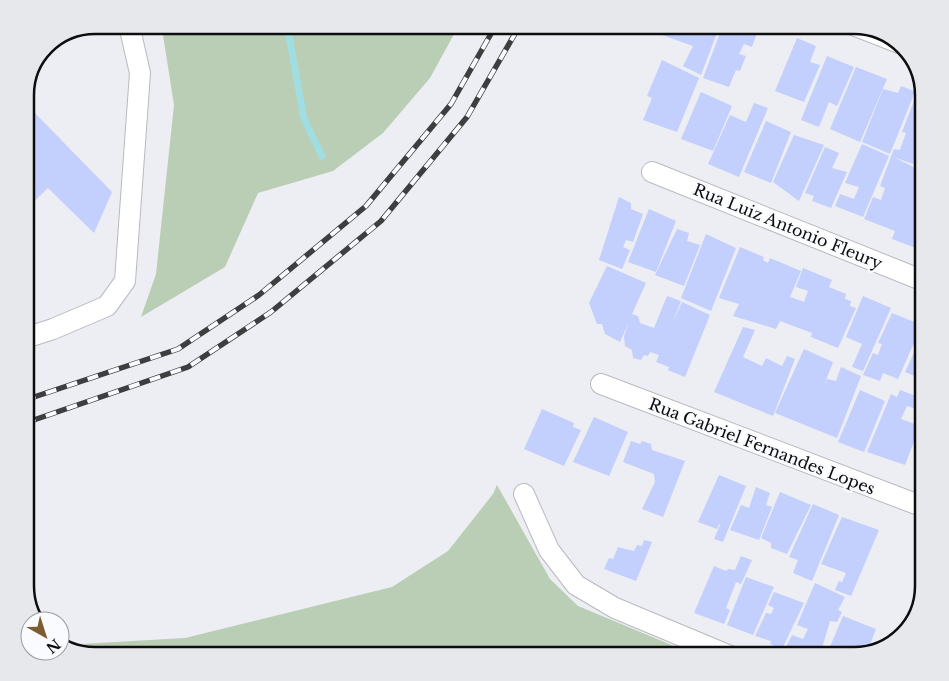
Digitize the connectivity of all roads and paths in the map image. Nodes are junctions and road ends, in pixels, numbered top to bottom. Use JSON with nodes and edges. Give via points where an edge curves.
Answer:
{"nodes":[{"id":1,"x":131,"y":34,"type":"edge"},
{"id":2,"x":652,"y":172,"type":"dead end"},
{"id":3,"x":915,"y":277,"type":"edge"},
{"id":4,"x":34,"y":335,"type":"edge"},
{"id":5,"x":601,"y":384,"type":"dead end"},
{"id":6,"x":524,"y":494,"type":"dead end"},
{"id":7,"x":915,"y":504,"type":"edge"},
{"id":8,"x":708,"y":647,"type":"edge"}],
"edges":[{"from":1,"to":4,"type":"street","via":[[140,72],[125,281],[108,306]]},
{"from":2,"to":3,"type":"street","name":"Rua Luiz Antonio Fleury"},
{"from":5,"to":7,"type":"street","name":"Rua Gabriel Fernandes Lopes"},
{"from":6,"to":8,"type":"street","via":[[549,550],[576,585],[615,608]]}]}
